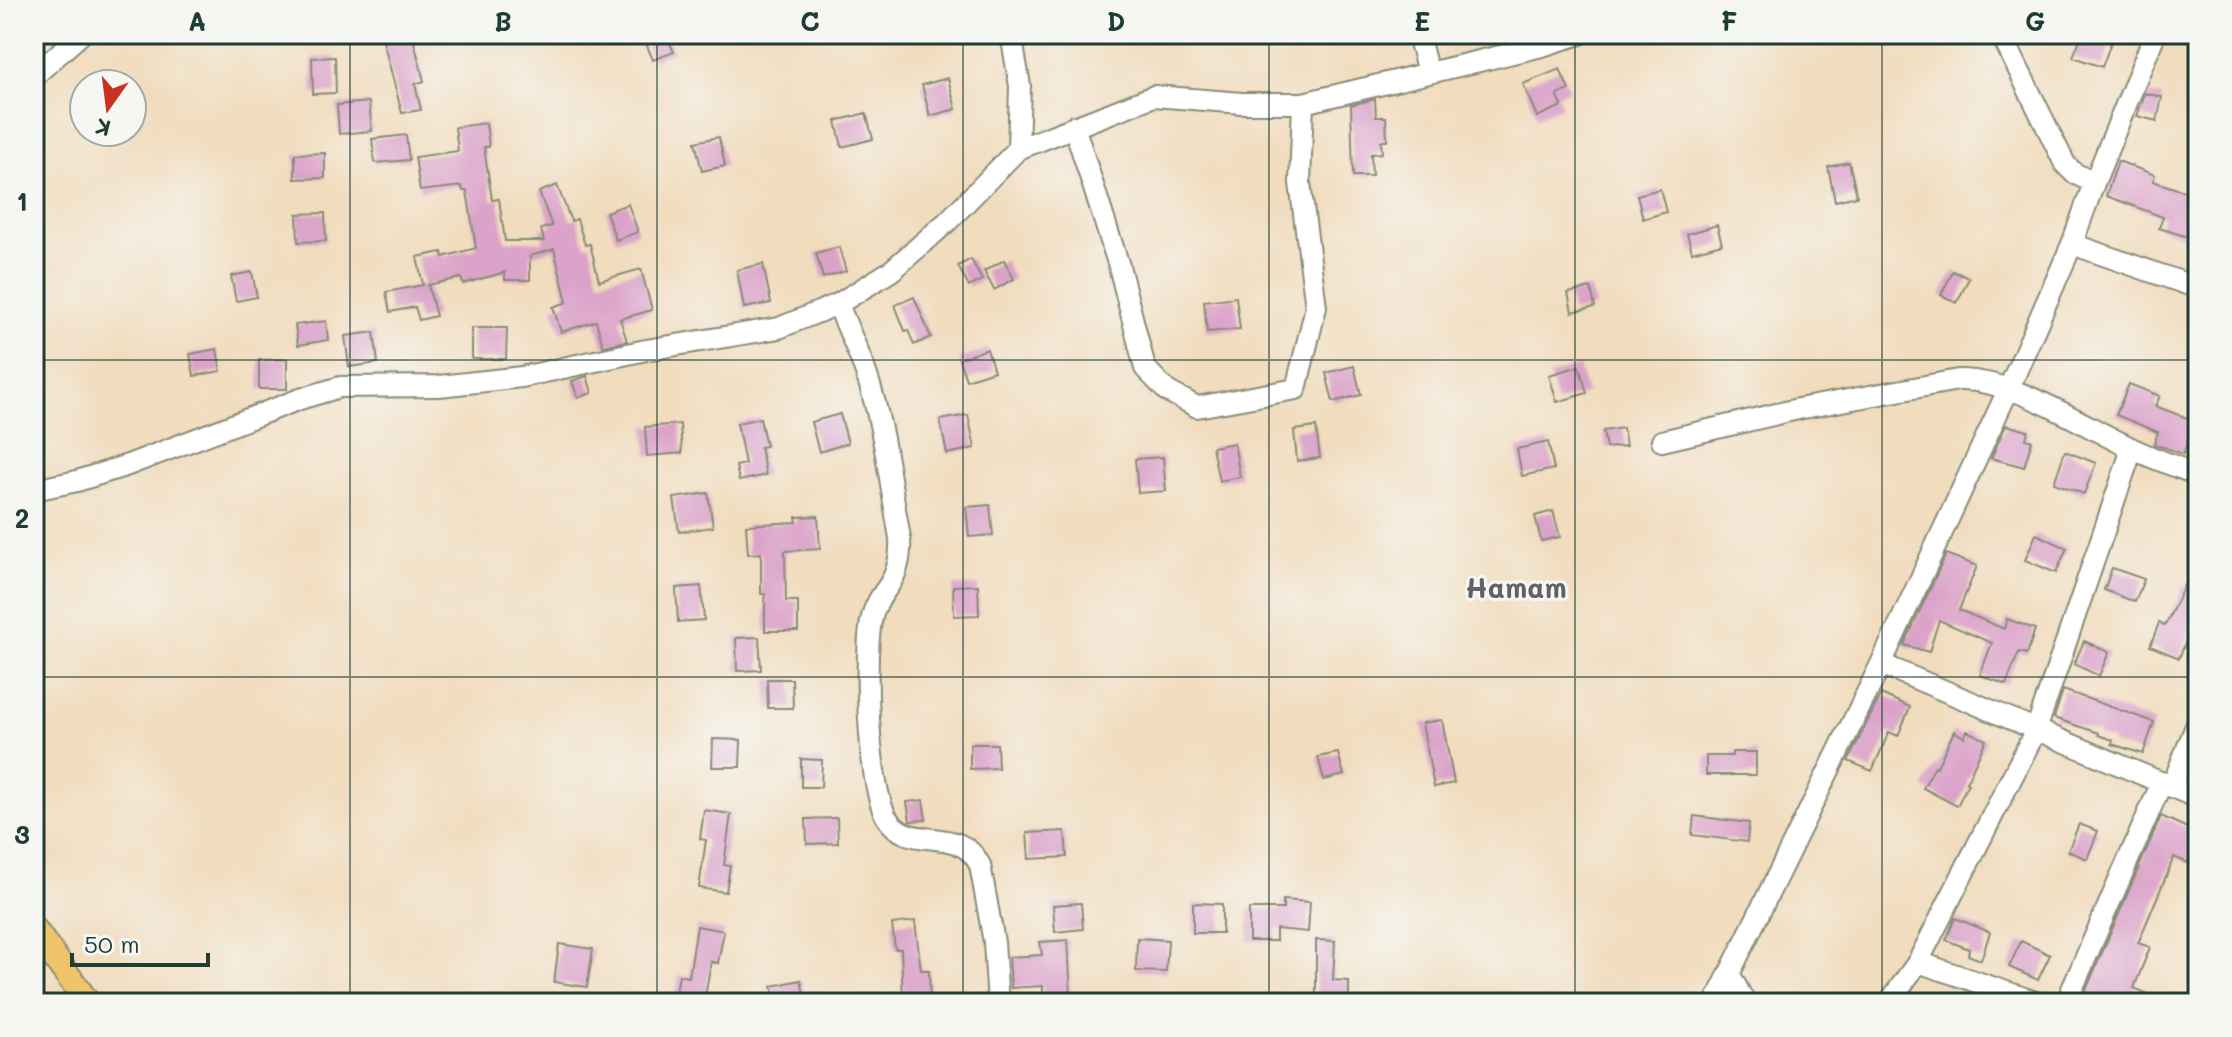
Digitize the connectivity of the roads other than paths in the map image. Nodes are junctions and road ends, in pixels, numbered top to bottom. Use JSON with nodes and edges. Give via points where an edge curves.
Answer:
{"nodes":[{"id":1,"x":81,"y":34,"type":"edge"},
{"id":2,"x":1011,"y":34,"type":"edge"},
{"id":3,"x":1418,"y":34,"type":"edge"},
{"id":4,"x":1580,"y":34,"type":"edge"},
{"id":5,"x":2001,"y":34,"type":"edge"},
{"id":6,"x":2155,"y":34,"type":"edge"},
{"id":7,"x":1428,"y":73,"type":"junction"},
{"id":8,"x":34,"y":76,"type":"edge"},
{"id":9,"x":1303,"y":103,"type":"junction"},
{"id":10,"x":1074,"y":126,"type":"junction"},
{"id":11,"x":1018,"y":149,"type":"junction"},
{"id":12,"x":2094,"y":183,"type":"junction"},
{"id":13,"x":2072,"y":244,"type":"junction"},
{"id":14,"x":2198,"y":288,"type":"edge"},
{"id":15,"x":838,"y":304,"type":"junction"},
{"id":16,"x":2009,"y":388,"type":"junction"},
{"id":17,"x":1662,"y":441,"type":"dead end"},
{"id":18,"x":2132,"y":449,"type":"junction"},
{"id":19,"x":2198,"y":475,"type":"edge"},
{"id":20,"x":34,"y":490,"type":"edge"},
{"id":21,"x":1881,"y":664,"type":"junction"},
{"id":22,"x":2198,"y":721,"type":"edge"},
{"id":23,"x":2036,"y":730,"type":"junction"},
{"id":24,"x":2167,"y":784,"type":"junction"},
{"id":25,"x":2198,"y":798,"type":"edge"},
{"id":26,"x":34,"y":929,"type":"edge"},
{"id":27,"x":1918,"y":962,"type":"junction"},
{"id":28,"x":1730,"y":975,"type":"junction"},
{"id":29,"x":88,"y":1003,"type":"edge"},
{"id":30,"x":998,"y":1003,"type":"edge"},
{"id":31,"x":1715,"y":1003,"type":"edge"},
{"id":32,"x":1745,"y":1003,"type":"edge"},
{"id":33,"x":1889,"y":1003,"type":"edge"},
{"id":34,"x":2039,"y":1003,"type":"edge"},
{"id":35,"x":2066,"y":1003,"type":"edge"}],
"edges":[{"from":1,"to":8,"type":"street"},
{"from":2,"to":11,"type":"street","via":[[1020,86]]},
{"from":3,"to":7,"type":"street"},
{"from":4,"to":7,"type":"street"},
{"from":5,"to":12,"type":"street","via":[[2065,164]]},
{"from":6,"to":12,"type":"street"},
{"from":7,"to":9,"type":"street"},
{"from":9,"to":10,"type":"street","via":[[1154,96]]},
{"from":9,"to":10,"type":"street","via":[[1300,183],[1316,307],[1296,389],[1197,407],[1167,391],[1145,368]]},
{"from":10,"to":11,"type":"street"},
{"from":11,"to":15,"type":"street","via":[[891,271]]},
{"from":12,"to":13,"type":"street"},
{"from":13,"to":14,"type":"street"},
{"from":13,"to":16,"type":"street"},
{"from":15,"to":20,"type":"street","via":[[779,328],[522,377],[439,386],[340,387],[128,465]]},
{"from":15,"to":30,"type":"street","via":[[873,394],[900,538],[895,574],[877,602],[870,627],[871,743],[882,806],[903,832],[956,842],[977,858],[994,942]]},
{"from":16,"to":17,"type":"street","via":[[1958,380]]},
{"from":16,"to":18,"type":"street"},
{"from":16,"to":21,"type":"street"},
{"from":18,"to":19,"type":"street"},
{"from":18,"to":23,"type":"street"},
{"from":21,"to":23,"type":"street"},
{"from":21,"to":28,"type":"street"},
{"from":22,"to":24,"type":"street"},
{"from":23,"to":24,"type":"street"},
{"from":23,"to":27,"type":"street"},
{"from":24,"to":25,"type":"street"},
{"from":24,"to":35,"type":"street"},
{"from":26,"to":29,"type":"main road"},
{"from":27,"to":33,"type":"street"},
{"from":27,"to":34,"type":"street"},
{"from":28,"to":31,"type":"street"},
{"from":28,"to":32,"type":"street"}]}
